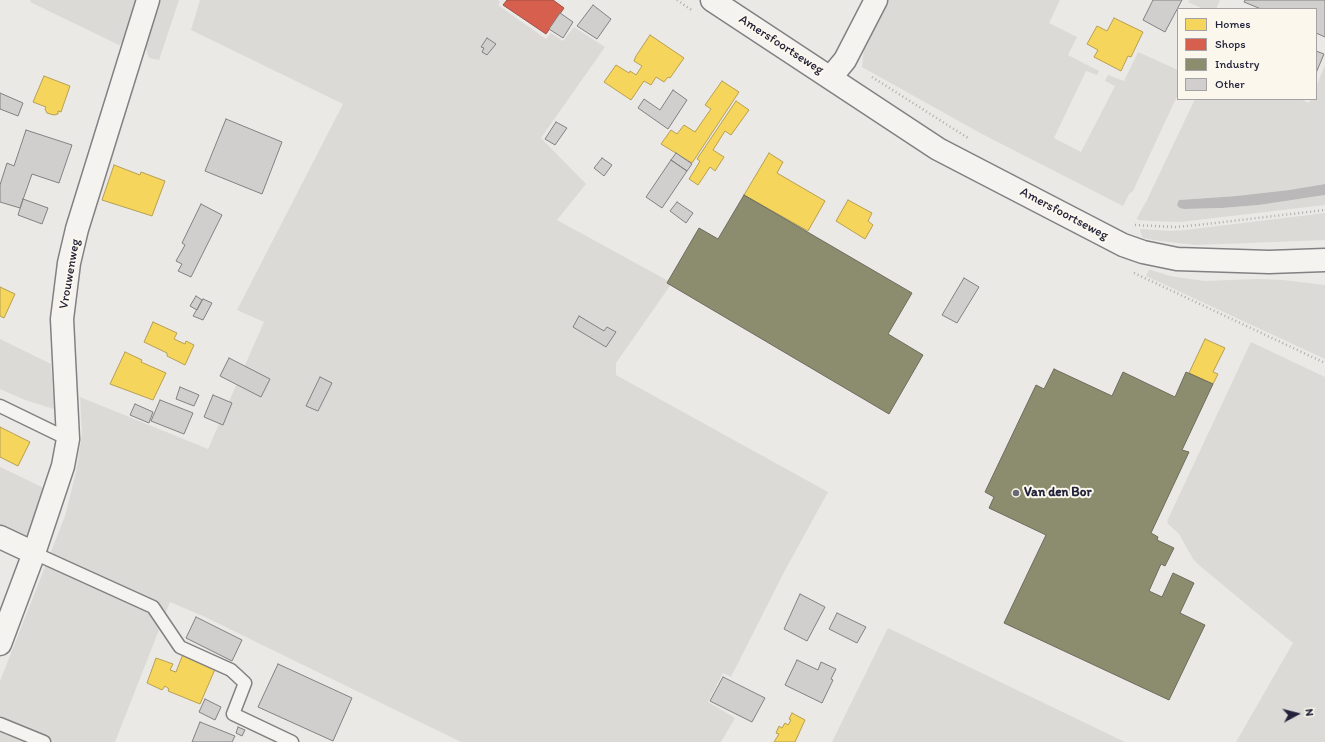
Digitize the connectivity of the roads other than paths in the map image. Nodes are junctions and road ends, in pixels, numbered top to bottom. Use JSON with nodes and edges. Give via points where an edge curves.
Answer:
{"nodes":[{"id":1,"x":148,"y":0,"type":"edge"},
{"id":2,"x":712,"y":0,"type":"edge"},
{"id":3,"x":876,"y":0,"type":"edge"},
{"id":4,"x":831,"y":77,"type":"junction"},
{"id":5,"x":1325,"y":260,"type":"edge"},
{"id":6,"x":0,"y":406,"type":"edge"},
{"id":7,"x":68,"y":439,"type":"junction"},
{"id":8,"x":0,"y":537,"type":"edge"},
{"id":9,"x":34,"y":553,"type":"junction"},
{"id":10,"x":0,"y":644,"type":"edge"},
{"id":11,"x":0,"y":724,"type":"edge"},
{"id":12,"x":44,"y":742,"type":"edge"},
{"id":13,"x":292,"y":742,"type":"edge"}],
"edges":[{"from":1,"to":7,"type":"street","name":"Vrouwenweg","via":[[77,229],[69,263],[62,320]]},
{"from":2,"to":4,"type":"street","name":"Amersfoortseweg"},
{"from":3,"to":4,"type":"street","name":"Amersfoortseweg","via":[[845,60]]},
{"from":4,"to":5,"type":"street","name":"Amersfoortseweg","via":[[938,149],[1123,245],[1177,259],[1269,262]]},
{"from":6,"to":7,"type":"lane"},
{"from":7,"to":9,"type":"street","name":"Vrouwenweg","via":[[63,466]]},
{"from":8,"to":9,"type":"street"},
{"from":9,"to":10,"type":"street","name":"Vrouwenweg"},
{"from":9,"to":13,"type":"lane","via":[[153,607],[180,646],[231,670],[245,683],[233,714]]},
{"from":11,"to":12,"type":"lane"}]}
